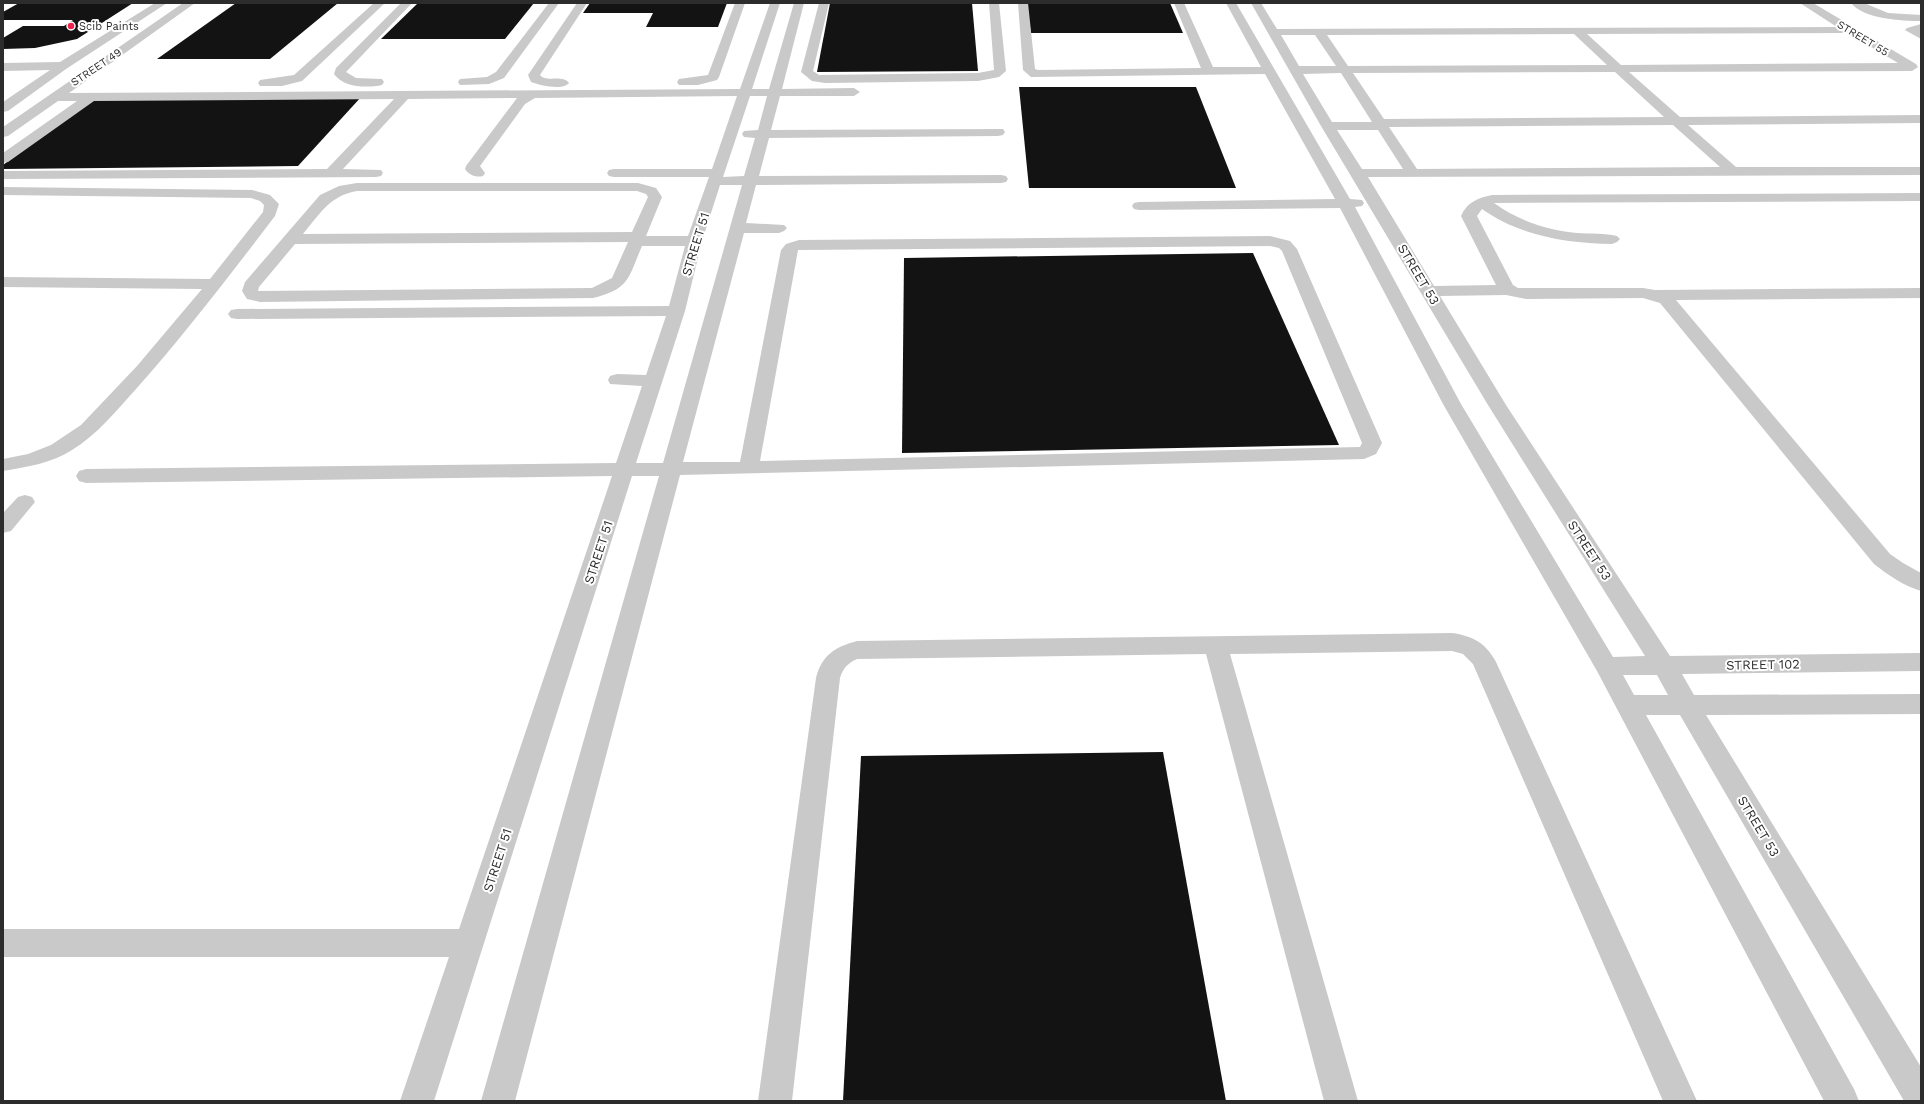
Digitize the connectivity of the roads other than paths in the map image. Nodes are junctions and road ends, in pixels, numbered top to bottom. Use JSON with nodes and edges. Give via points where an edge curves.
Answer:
{"nodes":[{"id":1,"x":162,"y":3,"type":"edge"},
{"id":2,"x":190,"y":3,"type":"edge"},
{"id":3,"x":380,"y":3,"type":"edge"},
{"id":4,"x":407,"y":3,"type":"edge"},
{"id":5,"x":554,"y":3,"type":"edge"},
{"id":6,"x":582,"y":3,"type":"edge"},
{"id":7,"x":740,"y":3,"type":"edge"},
{"id":8,"x":775,"y":3,"type":"edge"},
{"id":9,"x":799,"y":3,"type":"edge"},
{"id":10,"x":824,"y":3,"type":"edge"},
{"id":11,"x":994,"y":3,"type":"edge"},
{"id":12,"x":1023,"y":3,"type":"edge"},
{"id":13,"x":1179,"y":3,"type":"edge"},
{"id":14,"x":1231,"y":3,"type":"edge"},
{"id":15,"x":1256,"y":3,"type":"edge"},
{"id":16,"x":1805,"y":3,"type":"edge"},
{"id":17,"x":1856,"y":3,"type":"edge"},
{"id":18,"x":1921,"y":18,"type":"edge"},
{"id":19,"x":1921,"y":27,"type":"edge"},
{"id":20,"x":1849,"y":30,"type":"junction"},
{"id":21,"x":1577,"y":31,"type":"junction"},
{"id":22,"x":1274,"y":32,"type":"junction"},
{"id":23,"x":1318,"y":32,"type":"junction"},
{"id":24,"x":1921,"y":36,"type":"edge"},
{"id":25,"x":1878,"y":47,"type":"junction"},
{"id":26,"x":1900,"y":47,"type":"dead end"},
{"id":27,"x":63,"y":66,"type":"junction"},
{"id":28,"x":3,"y":67,"type":"edge"},
{"id":29,"x":97,"y":67,"type":"junction"},
{"id":30,"x":1619,"y":69,"type":"junction"},
{"id":31,"x":1269,"y":70,"type":"junction"},
{"id":32,"x":1296,"y":70,"type":"junction"},
{"id":33,"x":1344,"y":70,"type":"junction"},
{"id":34,"x":1916,"y":70,"type":"edge"},
{"id":35,"x":1209,"y":72,"type":"junction"},
{"id":36,"x":3,"y":78,"type":"edge"},
{"id":37,"x":47,"y":78,"type":"junction"},
{"id":38,"x":80,"y":78,"type":"junction"},
{"id":39,"x":387,"y":82,"type":"dead end"},
{"id":40,"x":450,"y":82,"type":"dead end"},
{"id":41,"x":250,"y":83,"type":"dead end"},
{"id":42,"x":171,"y":84,"type":"dead end"},
{"id":43,"x":68,"y":86,"type":"junction"},
{"id":44,"x":745,"y":92,"type":"junction"},
{"id":45,"x":774,"y":92,"type":"junction"},
{"id":46,"x":854,"y":92,"type":"dead end"},
{"id":47,"x":532,"y":94,"type":"junction"},
{"id":48,"x":404,"y":95,"type":"junction"},
{"id":49,"x":53,"y":96,"type":"junction"},
{"id":50,"x":92,"y":96,"type":"junction"},
{"id":51,"x":3,"y":108,"type":"edge"},
{"id":52,"x":1921,"y":119,"type":"edge"},
{"id":53,"x":1676,"y":121,"type":"junction"},
{"id":54,"x":1326,"y":122,"type":"junction"},
{"id":55,"x":1379,"y":122,"type":"junction"},
{"id":56,"x":998,"y":132,"type":"dead end"},
{"id":57,"x":3,"y":133,"type":"edge"},
{"id":58,"x":731,"y":134,"type":"junction"},
{"id":59,"x":762,"y":134,"type":"junction"},
{"id":60,"x":3,"y":159,"type":"edge"},
{"id":61,"x":1733,"y":172,"type":"junction"},
{"id":62,"x":1921,"y":172,"type":"edge"},
{"id":63,"x":392,"y":173,"type":"dead end"},
{"id":64,"x":463,"y":173,"type":"dead end"},
{"id":65,"x":478,"y":173,"type":"junction"},
{"id":66,"x":494,"y":173,"type":"dead end"},
{"id":67,"x":598,"y":173,"type":"dead end"},
{"id":68,"x":1358,"y":173,"type":"junction"},
{"id":69,"x":1413,"y":173,"type":"junction"},
{"id":70,"x":330,"y":174,"type":"junction"},
{"id":71,"x":3,"y":175,"type":"edge"},
{"id":72,"x":717,"y":177,"type":"junction"},
{"id":73,"x":1001,"y":179,"type":"dead end"},
{"id":74,"x":749,"y":181,"type":"junction"},
{"id":75,"x":3,"y":191,"type":"edge"},
{"id":76,"x":1921,"y":197,"type":"edge"},
{"id":77,"x":1482,"y":202,"type":"junction"},
{"id":78,"x":1345,"y":203,"type":"junction"},
{"id":79,"x":1376,"y":203,"type":"junction"},
{"id":80,"x":1139,"y":206,"type":"dead end"},
{"id":81,"x":736,"y":228,"type":"junction"},
{"id":82,"x":779,"y":228,"type":"dead end"},
{"id":83,"x":291,"y":239,"type":"junction"},
{"id":84,"x":638,"y":239,"type":"junction"},
{"id":85,"x":1612,"y":239,"type":"dead end"},
{"id":86,"x":694,"y":241,"type":"junction"},
{"id":87,"x":3,"y":282,"type":"edge"},
{"id":88,"x":214,"y":284,"type":"junction"},
{"id":89,"x":1509,"y":290,"type":"junction"},
{"id":90,"x":1429,"y":291,"type":"junction"},
{"id":91,"x":1921,"y":293,"type":"edge"},
{"id":92,"x":1655,"y":295,"type":"junction"},
{"id":93,"x":676,"y":310,"type":"junction"},
{"id":94,"x":237,"y":314,"type":"dead end"},
{"id":95,"x":617,"y":380,"type":"dead end"},
{"id":96,"x":653,"y":381,"type":"junction"},
{"id":97,"x":3,"y":464,"type":"edge"},
{"id":98,"x":749,"y":468,"type":"junction"},
{"id":99,"x":673,"y":469,"type":"junction"},
{"id":100,"x":624,"y":470,"type":"junction"},
{"id":101,"x":86,"y":476,"type":"dead end"},
{"id":102,"x":25,"y":502,"type":"dead end"},
{"id":103,"x":3,"y":526,"type":"edge"},
{"id":104,"x":1921,"y":583,"type":"edge"},
{"id":105,"x":1216,"y":646,"type":"junction"},
{"id":106,"x":1921,"y":662,"type":"edge"},
{"id":107,"x":1606,"y":666,"type":"junction"},
{"id":108,"x":1664,"y":666,"type":"junction"},
{"id":109,"x":1686,"y":704,"type":"junction"},
{"id":110,"x":1921,"y":704,"type":"edge"},
{"id":111,"x":1626,"y":705,"type":"junction"},
{"id":112,"x":3,"y":943,"type":"edge"},
{"id":113,"x":470,"y":943,"type":"junction"},
{"id":114,"x":1921,"y":1098,"type":"edge"},
{"id":115,"x":418,"y":1101,"type":"edge"},
{"id":116,"x":498,"y":1101,"type":"edge"},
{"id":117,"x":775,"y":1101,"type":"edge"},
{"id":118,"x":1341,"y":1101,"type":"edge"},
{"id":119,"x":1680,"y":1101,"type":"edge"},
{"id":120,"x":1842,"y":1101,"type":"edge"}],
"edges":[{"from":1,"to":27,"type":"lane","name":"STREET 49"},
{"from":2,"to":29,"type":"lane","name":"STREET 49"},
{"from":3,"to":41,"type":"lane","via":[[298,78],[282,82]]},
{"from":4,"to":39,"type":"lane","via":[[340,71],[343,78],[356,82]]},
{"from":5,"to":40,"type":"lane","via":[[500,75],[481,82]]},
{"from":6,"to":7,"type":"lane","via":[[534,75],[535,79],[553,83],[688,82],[707,79],[713,76]]},
{"from":8,"to":44,"type":"lane","name":"STREET 51"},
{"from":9,"to":45,"type":"lane"},
{"from":10,"to":11,"type":"lane","via":[[807,72],[816,78],[825,79],[978,77],[995,74],[1000,71]]},
{"from":12,"to":35,"type":"lane","via":[[1029,70],[1032,73],[1046,75]]},
{"from":13,"to":35,"type":"lane"},
{"from":14,"to":31,"type":"lane"},
{"from":15,"to":22,"type":"lane","name":"STREET 53"},
{"from":16,"to":20,"type":"lane","name":"STREET 55"},
{"from":17,"to":18,"type":"lane","via":[[1885,17]]},
{"from":19,"to":24,"type":"lane","via":[[1911,30]]},
{"from":20,"to":21,"type":"lane"},
{"from":20,"to":25,"type":"lane","name":"STREET 55"},
{"from":21,"to":23,"type":"lane"},
{"from":21,"to":30,"type":"lane"},
{"from":22,"to":23,"type":"lane"},
{"from":22,"to":32,"type":"lane","name":"STREET 53"},
{"from":23,"to":33,"type":"lane"},
{"from":25,"to":26,"type":"lane"},
{"from":25,"to":34,"type":"lane","name":"STREET 55"},
{"from":27,"to":28,"type":"lane"},
{"from":27,"to":29,"type":"lane"},
{"from":27,"to":37,"type":"lane","name":"STREET 49"},
{"from":29,"to":38,"type":"lane","name":"STREET 49"},
{"from":30,"to":33,"type":"lane"},
{"from":30,"to":34,"type":"lane"},
{"from":30,"to":53,"type":"lane"},
{"from":31,"to":35,"type":"lane"},
{"from":31,"to":78,"type":"lane"},
{"from":32,"to":33,"type":"lane"},
{"from":32,"to":54,"type":"lane","name":"STREET 53"},
{"from":33,"to":55,"type":"lane"},
{"from":36,"to":37,"type":"lane"},
{"from":37,"to":38,"type":"lane"},
{"from":37,"to":51,"type":"lane","name":"STREET 49"},
{"from":38,"to":43,"type":"lane","name":"STREET 49"},
{"from":42,"to":43,"type":"lane"},
{"from":43,"to":49,"type":"lane","name":"STREET 49"},
{"from":44,"to":45,"type":"lane"},
{"from":44,"to":47,"type":"lane"},
{"from":44,"to":58,"type":"lane","name":"STREET 51"},
{"from":45,"to":46,"type":"lane"},
{"from":45,"to":59,"type":"lane"},
{"from":47,"to":48,"type":"lane"},
{"from":47,"to":65,"type":"lane","via":[[521,101],[473,166],[474,172]]},
{"from":48,"to":50,"type":"lane"},
{"from":48,"to":70,"type":"lane"},
{"from":49,"to":50,"type":"lane"},
{"from":49,"to":57,"type":"lane","name":"STREET 49"},
{"from":50,"to":60,"type":"lane"},
{"from":52,"to":53,"type":"lane"},
{"from":53,"to":55,"type":"lane"},
{"from":53,"to":61,"type":"lane"},
{"from":54,"to":55,"type":"lane"},
{"from":54,"to":68,"type":"lane","name":"STREET 53"},
{"from":55,"to":69,"type":"lane"},
{"from":56,"to":59,"type":"lane"},
{"from":58,"to":59,"type":"lane"},
{"from":58,"to":72,"type":"lane","name":"STREET 51"},
{"from":59,"to":74,"type":"lane"},
{"from":61,"to":62,"type":"lane"},
{"from":61,"to":69,"type":"lane"},
{"from":63,"to":70,"type":"lane"},
{"from":64,"to":65,"type":"lane"},
{"from":65,"to":66,"type":"lane"},
{"from":67,"to":72,"type":"lane"},
{"from":68,"to":69,"type":"lane"},
{"from":68,"to":79,"type":"lane","name":"STREET 53"},
{"from":70,"to":71,"type":"lane"},
{"from":72,"to":74,"type":"lane"},
{"from":72,"to":86,"type":"lane","name":"STREET 51"},
{"from":73,"to":74,"type":"lane"},
{"from":74,"to":81,"type":"lane"},
{"from":75,"to":88,"type":"lane","via":[[245,194],[265,198],[272,204],[270,213]]},
{"from":76,"to":77,"type":"lane","via":[[1500,199]]},
{"from":77,"to":85,"type":"lane","via":[[1515,222],[1545,232],[1579,238]]},
{"from":77,"to":89,"type":"lane","via":[[1470,211],[1469,216]]},
{"from":78,"to":79,"type":"lane"},
{"from":78,"to":80,"type":"lane"},
{"from":78,"to":107,"type":"lane","via":[[1452,404]]},
{"from":79,"to":90,"type":"lane","name":"STREET 53"},
{"from":81,"to":82,"type":"lane"},
{"from":81,"to":99,"type":"lane"},
{"from":83,"to":84,"type":"lane"},
{"from":83,"to":84,"type":"lane","via":[[325,198],[344,189],[368,187],[645,188],[655,197]]},
{"from":83,"to":84,"type":"lane","via":[[251,286],[250,291],[253,294],[269,297],[593,293],[613,286],[619,281]]},
{"from":84,"to":86,"type":"lane"},
{"from":86,"to":93,"type":"lane","name":"STREET 51"},
{"from":87,"to":88,"type":"lane"},
{"from":88,"to":97,"type":"lane","via":[[148,365],[90,427],[73,441],[49,453],[20,462]]},
{"from":89,"to":90,"type":"lane"},
{"from":89,"to":92,"type":"lane","via":[[1526,294]]},
{"from":90,"to":108,"type":"lane","name":"STREET 53","via":[[1497,405]]},
{"from":91,"to":92,"type":"lane"},
{"from":92,"to":104,"type":"lane","via":[[1666,299],[1882,559],[1895,570]]},
{"from":93,"to":94,"type":"lane"},
{"from":93,"to":96,"type":"lane","name":"STREET 51"},
{"from":95,"to":96,"type":"lane"},
{"from":96,"to":100,"type":"lane","name":"STREET 51"},
{"from":98,"to":98,"type":"lane","via":[[1359,454],[1369,450],[1372,443],[1289,249],[1280,242],[797,245],[789,250]]},
{"from":98,"to":99,"type":"lane"},
{"from":99,"to":100,"type":"lane"},
{"from":99,"to":116,"type":"lane"},
{"from":100,"to":101,"type":"lane"},
{"from":100,"to":113,"type":"lane","name":"STREET 51"},
{"from":102,"to":103,"type":"lane"},
{"from":105,"to":117,"type":"lane","via":[[857,650],[833,663],[828,678]]},
{"from":105,"to":118,"type":"lane"},
{"from":105,"to":119,"type":"lane","via":[[1452,642],[1468,646],[1475,651],[1484,662]]},
{"from":106,"to":108,"type":"lane","name":"STREET 102"},
{"from":107,"to":108,"type":"lane","name":"STREET 102"},
{"from":107,"to":111,"type":"lane"},
{"from":108,"to":109,"type":"lane","name":"STREET 53"},
{"from":109,"to":110,"type":"lane"},
{"from":109,"to":111,"type":"lane"},
{"from":109,"to":114,"type":"lane","name":"STREET 53"},
{"from":111,"to":120,"type":"lane"},
{"from":112,"to":113,"type":"lane"},
{"from":113,"to":115,"type":"lane","name":"STREET 51"}]}
